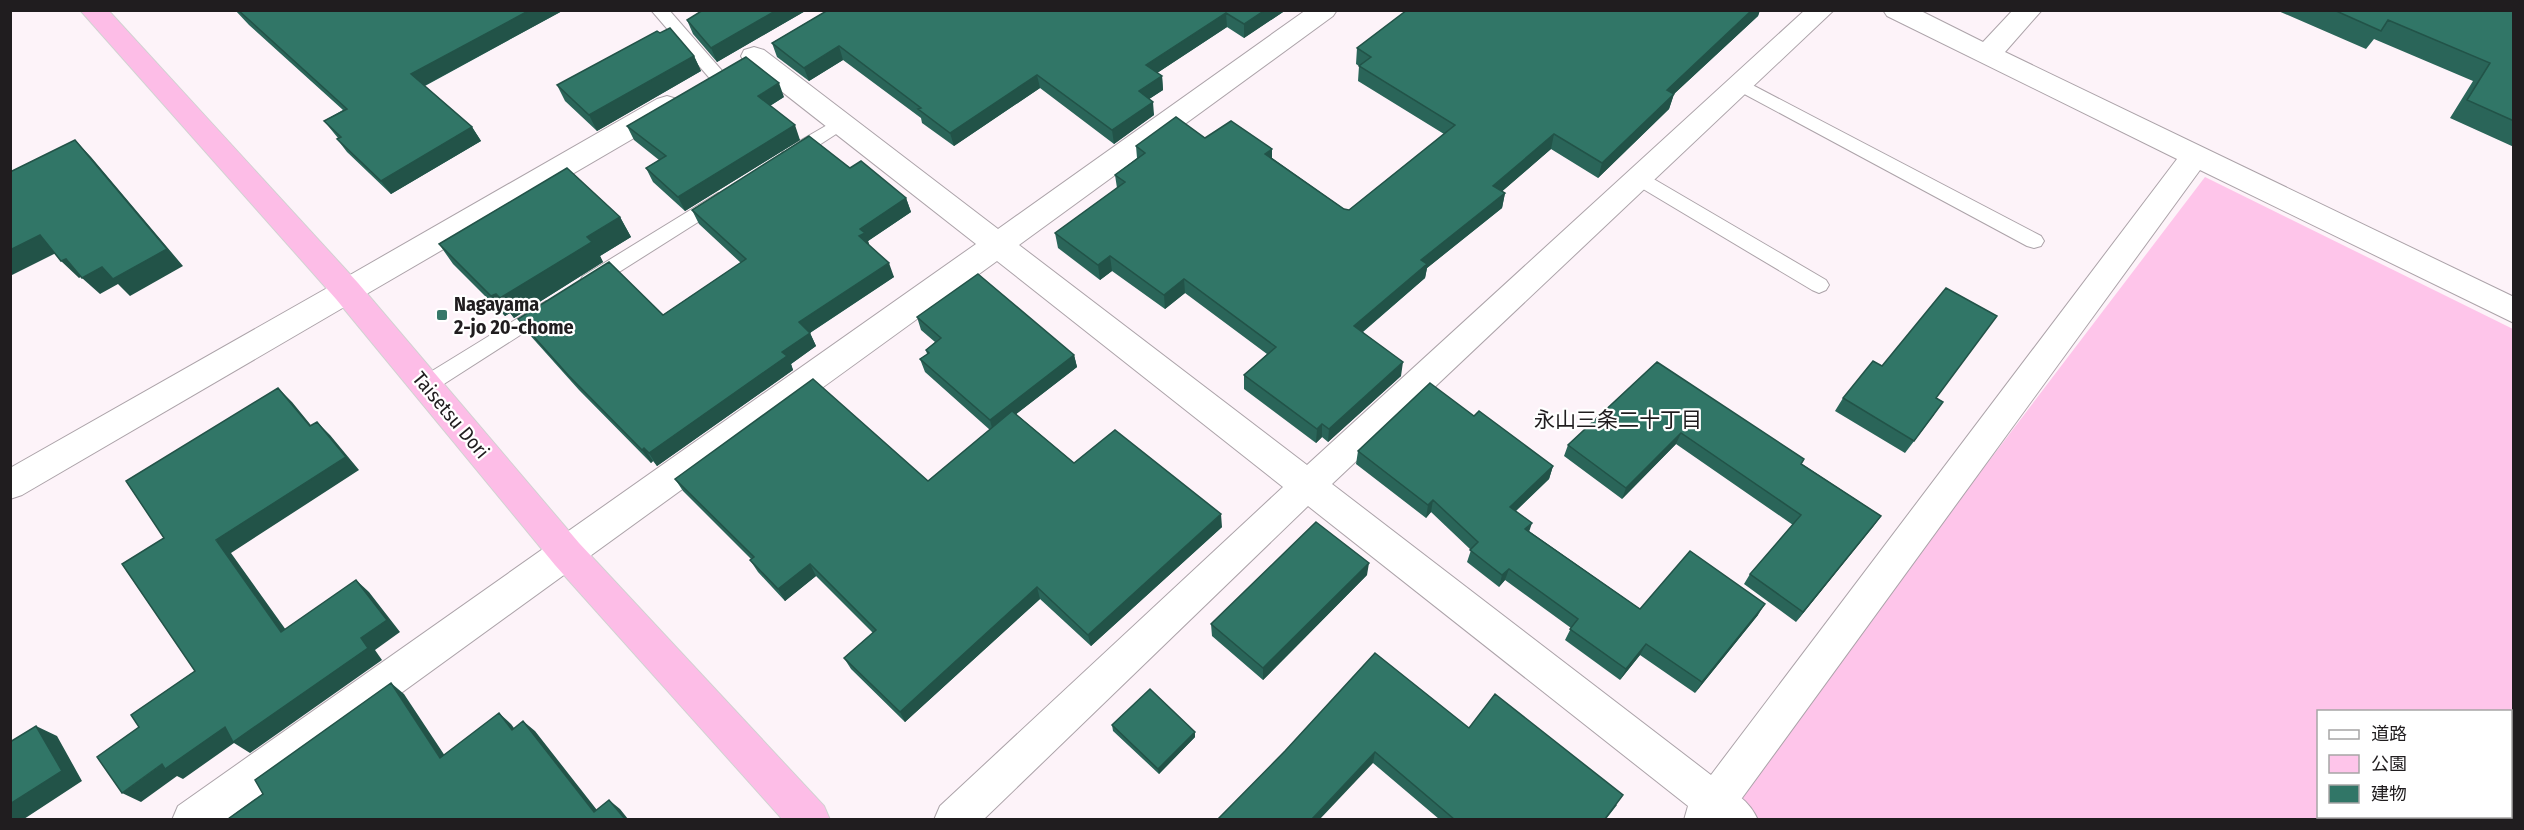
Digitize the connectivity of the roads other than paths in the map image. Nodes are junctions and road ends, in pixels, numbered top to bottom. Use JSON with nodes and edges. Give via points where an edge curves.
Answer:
{"nodes":[{"id":1,"x":93,"y":10,"type":"edge"},
{"id":2,"x":659,"y":10,"type":"edge"},
{"id":3,"x":1324,"y":10,"type":"edge"},
{"id":4,"x":1821,"y":10,"type":"edge"},
{"id":5,"x":1896,"y":10,"type":"edge"},
{"id":6,"x":2029,"y":10,"type":"edge"},
{"id":7,"x":1986,"y":55,"type":"junction"},
{"id":8,"x":1741,"y":85,"type":"junction"},
{"id":9,"x":701,"y":87,"type":"junction"},
{"id":10,"x":841,"y":123,"type":"junction"},
{"id":11,"x":2194,"y":157,"type":"junction"},
{"id":12,"x":770,"y":168,"type":"edge"},
{"id":13,"x":1640,"y":178,"type":"junction"},
{"id":14,"x":729,"y":193,"type":"edge"},
{"id":15,"x":2034,"y":242,"type":"dead end"},
{"id":16,"x":997,"y":244,"type":"junction"},
{"id":17,"x":1819,"y":285,"type":"dead end"},
{"id":18,"x":577,"y":289,"type":"edge"},
{"id":19,"x":347,"y":291,"type":"junction"},
{"id":20,"x":557,"y":302,"type":"edge"},
{"id":21,"x":2514,"y":312,"type":"edge"},
{"id":22,"x":426,"y":385,"type":"junction"},
{"id":23,"x":10,"y":485,"type":"edge"},
{"id":24,"x":1308,"y":485,"type":"junction"},
{"id":25,"x":567,"y":554,"type":"junction"},
{"id":26,"x":1718,"y":814,"type":"edge"},
{"id":27,"x":192,"y":819,"type":"edge"},
{"id":28,"x":810,"y":819,"type":"edge"},
{"id":29,"x":954,"y":819,"type":"edge"}],
"edges":[{"from":1,"to":19,"type":"highway","name":"Taisetsu Dori"},
{"from":2,"to":9,"type":"lane"},
{"from":3,"to":16,"type":"street"},
{"from":4,"to":8,"type":"street"},
{"from":5,"to":7,"type":"street"},
{"from":6,"to":7,"type":"street"},
{"from":7,"to":11,"type":"street"},
{"from":8,"to":13,"type":"street"},
{"from":8,"to":15,"type":"lane"},
{"from":9,"to":10,"type":"street","via":[[764,50]]},
{"from":9,"to":19,"type":"street"},
{"from":10,"to":12,"type":"lane"},
{"from":10,"to":16,"type":"street"},
{"from":11,"to":21,"type":"street"},
{"from":11,"to":26,"type":"street"},
{"from":13,"to":17,"type":"lane"},
{"from":13,"to":24,"type":"street"},
{"from":14,"to":18,"type":"lane"},
{"from":16,"to":24,"type":"street"},
{"from":16,"to":25,"type":"street"},
{"from":19,"to":22,"type":"highway","name":"Taisetsu Dori"},
{"from":19,"to":23,"type":"street"},
{"from":20,"to":22,"type":"lane"},
{"from":22,"to":25,"type":"highway","name":"Taisetsu Dori"},
{"from":24,"to":26,"type":"street"},
{"from":24,"to":29,"type":"street"},
{"from":25,"to":27,"type":"street"},
{"from":25,"to":28,"type":"highway","name":"Taisetsu Dori"}]}
